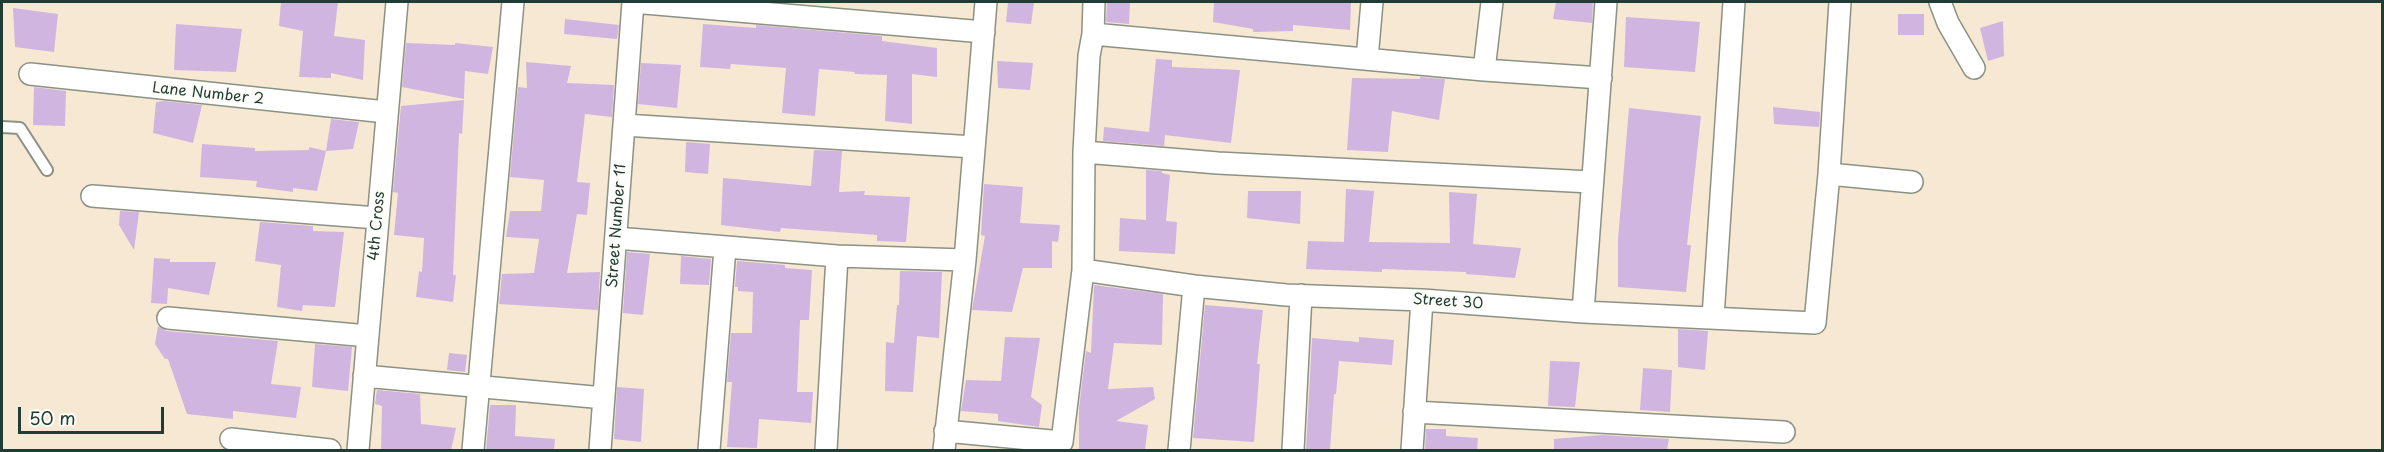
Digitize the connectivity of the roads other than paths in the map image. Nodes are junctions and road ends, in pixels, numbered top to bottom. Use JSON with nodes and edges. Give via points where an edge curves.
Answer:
{"nodes":[{"id":1,"x":397,"y":2,"type":"edge"},
{"id":2,"x":513,"y":2,"type":"edge"},
{"id":3,"x":633,"y":2,"type":"edge"},
{"id":4,"x":986,"y":2,"type":"edge"},
{"id":5,"x":1094,"y":2,"type":"edge"},
{"id":6,"x":1372,"y":2,"type":"edge"},
{"id":7,"x":1492,"y":2,"type":"edge"},
{"id":8,"x":1606,"y":2,"type":"edge"},
{"id":9,"x":1734,"y":2,"type":"edge"},
{"id":10,"x":1840,"y":2,"type":"edge"},
{"id":11,"x":1940,"y":2,"type":"edge"},
{"id":12,"x":984,"y":32,"type":"junction"},
{"id":13,"x":1093,"y":34,"type":"junction"},
{"id":14,"x":1368,"y":59,"type":"junction"},
{"id":15,"x":1974,"y":68,"type":"dead end"},
{"id":16,"x":1484,"y":70,"type":"junction"},
{"id":17,"x":30,"y":74,"type":"dead end"},
{"id":18,"x":1601,"y":78,"type":"junction"},
{"id":19,"x":386,"y":112,"type":"junction"},
{"id":20,"x":624,"y":126,"type":"junction"},
{"id":21,"x":2,"y":127,"type":"edge"},
{"id":22,"x":974,"y":147,"type":"junction"},
{"id":23,"x":1084,"y":152,"type":"junction"},
{"id":24,"x":47,"y":170,"type":"dead end"},
{"id":25,"x":1828,"y":174,"type":"junction"},
{"id":26,"x":1592,"y":182,"type":"junction"},
{"id":27,"x":1912,"y":182,"type":"dead end"},
{"id":28,"x":92,"y":196,"type":"dead end"},
{"id":29,"x":377,"y":218,"type":"junction"},
{"id":30,"x":616,"y":238,"type":"junction"},
{"id":31,"x":725,"y":248,"type":"junction"},
{"id":32,"x":837,"y":256,"type":"junction"},
{"id":33,"x":965,"y":260,"type":"junction"},
{"id":34,"x":1083,"y":270,"type":"junction"},
{"id":35,"x":1194,"y":286,"type":"junction"},
{"id":36,"x":1301,"y":295,"type":"junction"},
{"id":37,"x":1422,"y":300,"type":"junction"},
{"id":38,"x":1583,"y":312,"type":"junction"},
{"id":39,"x":1713,"y":316,"type":"junction"},
{"id":40,"x":168,"y":318,"type":"dead end"},
{"id":41,"x":368,"y":336,"type":"junction"},
{"id":42,"x":364,"y":376,"type":"junction"},
{"id":43,"x":478,"y":386,"type":"junction"},
{"id":44,"x":604,"y":398,"type":"junction"},
{"id":45,"x":1414,"y":412,"type":"junction"},
{"id":46,"x":1784,"y":432,"type":"dead end"},
{"id":47,"x":231,"y":439,"type":"dead end"},
{"id":48,"x":944,"y":440,"type":"edge"},
{"id":49,"x":1062,"y":446,"type":"edge"},
{"id":50,"x":330,"y":450,"type":"edge"},
{"id":51,"x":358,"y":450,"type":"edge"},
{"id":52,"x":473,"y":450,"type":"edge"},
{"id":53,"x":600,"y":450,"type":"edge"},
{"id":54,"x":709,"y":450,"type":"edge"},
{"id":55,"x":826,"y":450,"type":"edge"},
{"id":56,"x":1179,"y":450,"type":"edge"},
{"id":57,"x":1293,"y":450,"type":"edge"},
{"id":58,"x":1412,"y":450,"type":"edge"}],
"edges":[{"from":1,"to":19,"type":"street","name":"4th Cross"},
{"from":2,"to":43,"type":"street"},
{"from":3,"to":12,"type":"street"},
{"from":3,"to":20,"type":"street","name":"Street Number 11"},
{"from":4,"to":12,"type":"street"},
{"from":5,"to":13,"type":"street"},
{"from":6,"to":14,"type":"street"},
{"from":7,"to":16,"type":"street"},
{"from":8,"to":18,"type":"street"},
{"from":9,"to":39,"type":"street"},
{"from":10,"to":25,"type":"street"},
{"from":11,"to":15,"type":"street"},
{"from":12,"to":22,"type":"street"},
{"from":13,"to":14,"type":"street"},
{"from":13,"to":23,"type":"street"},
{"from":14,"to":16,"type":"street"},
{"from":16,"to":18,"type":"street"},
{"from":17,"to":19,"type":"street","name":"Lane Number 2"},
{"from":18,"to":26,"type":"street"},
{"from":19,"to":29,"type":"street","name":"4th Cross"},
{"from":20,"to":22,"type":"street"},
{"from":20,"to":30,"type":"street","name":"Street Number 11"},
{"from":21,"to":24,"type":"lane","via":[[20,128]]},
{"from":22,"to":33,"type":"street"},
{"from":23,"to":26,"type":"street","via":[[1218,163]]},
{"from":23,"to":34,"type":"street"},
{"from":25,"to":27,"type":"street"},
{"from":25,"to":39,"type":"street","name":"Street 30","via":[[1815,323]]},
{"from":26,"to":38,"type":"street"},
{"from":28,"to":29,"type":"street"},
{"from":29,"to":41,"type":"street","name":"4th Cross"},
{"from":30,"to":31,"type":"street"},
{"from":30,"to":44,"type":"street","name":"Street Number 11"},
{"from":31,"to":32,"type":"street"},
{"from":31,"to":54,"type":"street"},
{"from":32,"to":33,"type":"street"},
{"from":32,"to":55,"type":"street"},
{"from":33,"to":48,"type":"street"},
{"from":34,"to":35,"type":"street","name":"Street 30"},
{"from":34,"to":49,"type":"street"},
{"from":35,"to":36,"type":"street","name":"Street 30"},
{"from":35,"to":56,"type":"street"},
{"from":36,"to":37,"type":"street","name":"Street 30"},
{"from":36,"to":57,"type":"street"},
{"from":37,"to":38,"type":"street","name":"Street 30"},
{"from":37,"to":45,"type":"street"},
{"from":38,"to":39,"type":"street","name":"Street 30"},
{"from":40,"to":41,"type":"street"},
{"from":41,"to":42,"type":"street","name":"4th Cross"},
{"from":42,"to":43,"type":"street"},
{"from":42,"to":51,"type":"street","name":"4th Cross"},
{"from":43,"to":44,"type":"street"},
{"from":43,"to":52,"type":"street"},
{"from":44,"to":53,"type":"street","name":"Street Number 11"},
{"from":45,"to":46,"type":"street"},
{"from":45,"to":58,"type":"street"},
{"from":47,"to":50,"type":"street"},
{"from":48,"to":49,"type":"street"}]}
